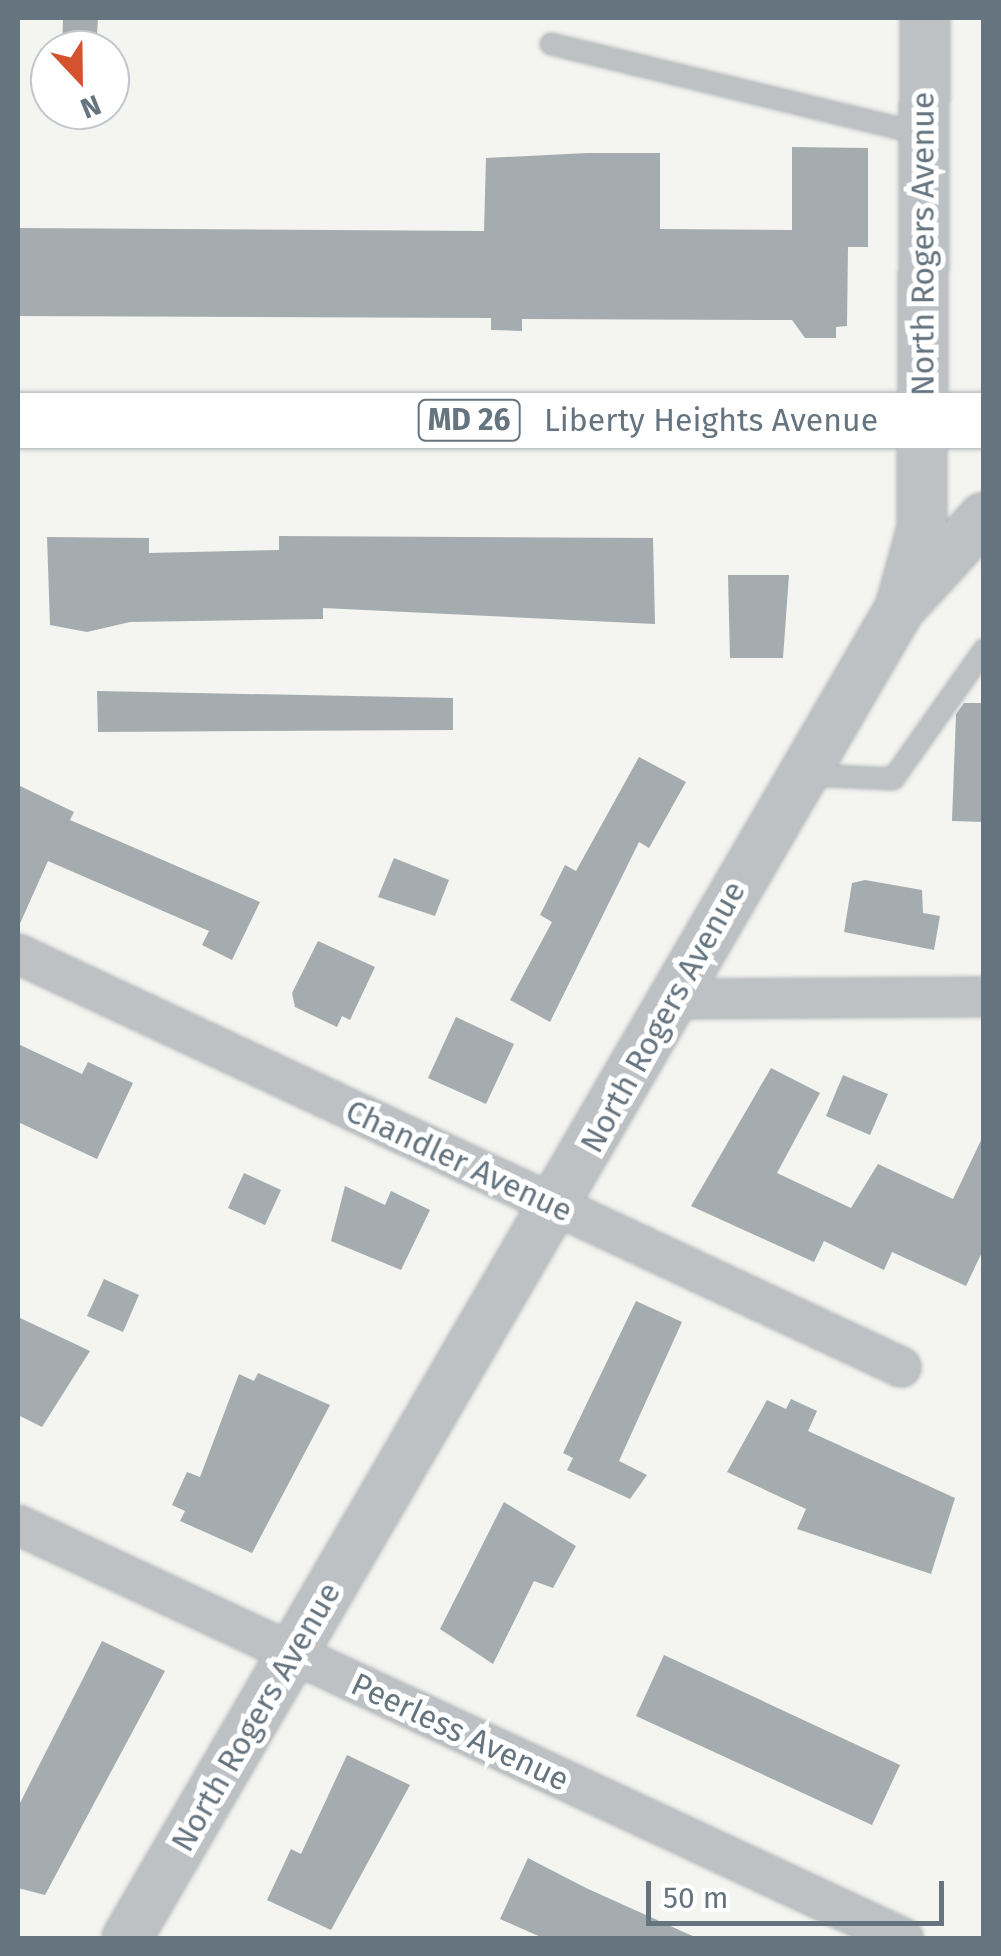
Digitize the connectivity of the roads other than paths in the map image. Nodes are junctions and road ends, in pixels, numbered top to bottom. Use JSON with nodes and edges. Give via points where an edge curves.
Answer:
{"nodes":[{"id":1,"x":925,"y":18,"type":"edge"},
{"id":2,"x":551,"y":44,"type":"dead end"},
{"id":3,"x":924,"y":134,"type":"junction"},
{"id":4,"x":18,"y":420,"type":"edge"},
{"id":5,"x":921,"y":420,"type":"junction"},
{"id":6,"x":984,"y":420,"type":"edge"},
{"id":7,"x":984,"y":517,"type":"edge"},
{"id":8,"x":900,"y":608,"type":"junction"},
{"id":9,"x":984,"y":650,"type":"edge"},
{"id":10,"x":976,"y":673,"type":"edge"},
{"id":11,"x":800,"y":775,"type":"junction"},
{"id":12,"x":18,"y":954,"type":"edge"},
{"id":13,"x":984,"y":997,"type":"edge"},
{"id":14,"x":673,"y":998,"type":"junction"},
{"id":15,"x":557,"y":1206,"type":"junction"},
{"id":16,"x":901,"y":1367,"type":"dead end"},
{"id":17,"x":18,"y":1525,"type":"edge"},
{"id":18,"x":292,"y":1653,"type":"junction"},
{"id":19,"x":127,"y":1938,"type":"edge"},
{"id":20,"x":903,"y":1938,"type":"edge"}],
"edges":[{"from":1,"to":3,"type":"street","name":"North Rogers Avenue"},
{"from":2,"to":3,"type":"lane"},
{"from":3,"to":5,"type":"street","name":"North Rogers Avenue"},
{"from":4,"to":5,"type":"main road","name":"Liberty Heights Avenue","number":"MD 26"},
{"from":5,"to":6,"type":"main road","name":"Liberty Heights Avenue","number":"MD 26"},
{"from":5,"to":8,"type":"street","name":"North Rogers Avenue","via":[[922,528]]},
{"from":7,"to":8,"type":"street"},
{"from":8,"to":11,"type":"street","name":"North Rogers Avenue"},
{"from":9,"to":10,"type":"lane"},
{"from":10,"to":11,"type":"lane","via":[[892,779]]},
{"from":11,"to":14,"type":"street","name":"North Rogers Avenue"},
{"from":12,"to":15,"type":"street","name":"Chandler Avenue"},
{"from":13,"to":14,"type":"street"},
{"from":14,"to":15,"type":"street","name":"North Rogers Avenue"},
{"from":15,"to":16,"type":"street","name":"Chandler Avenue"},
{"from":15,"to":18,"type":"street","name":"North Rogers Avenue"},
{"from":17,"to":18,"type":"street","name":"Peerless Avenue"},
{"from":18,"to":19,"type":"street","name":"North Rogers Avenue"},
{"from":18,"to":20,"type":"street","name":"Peerless Avenue"}]}
